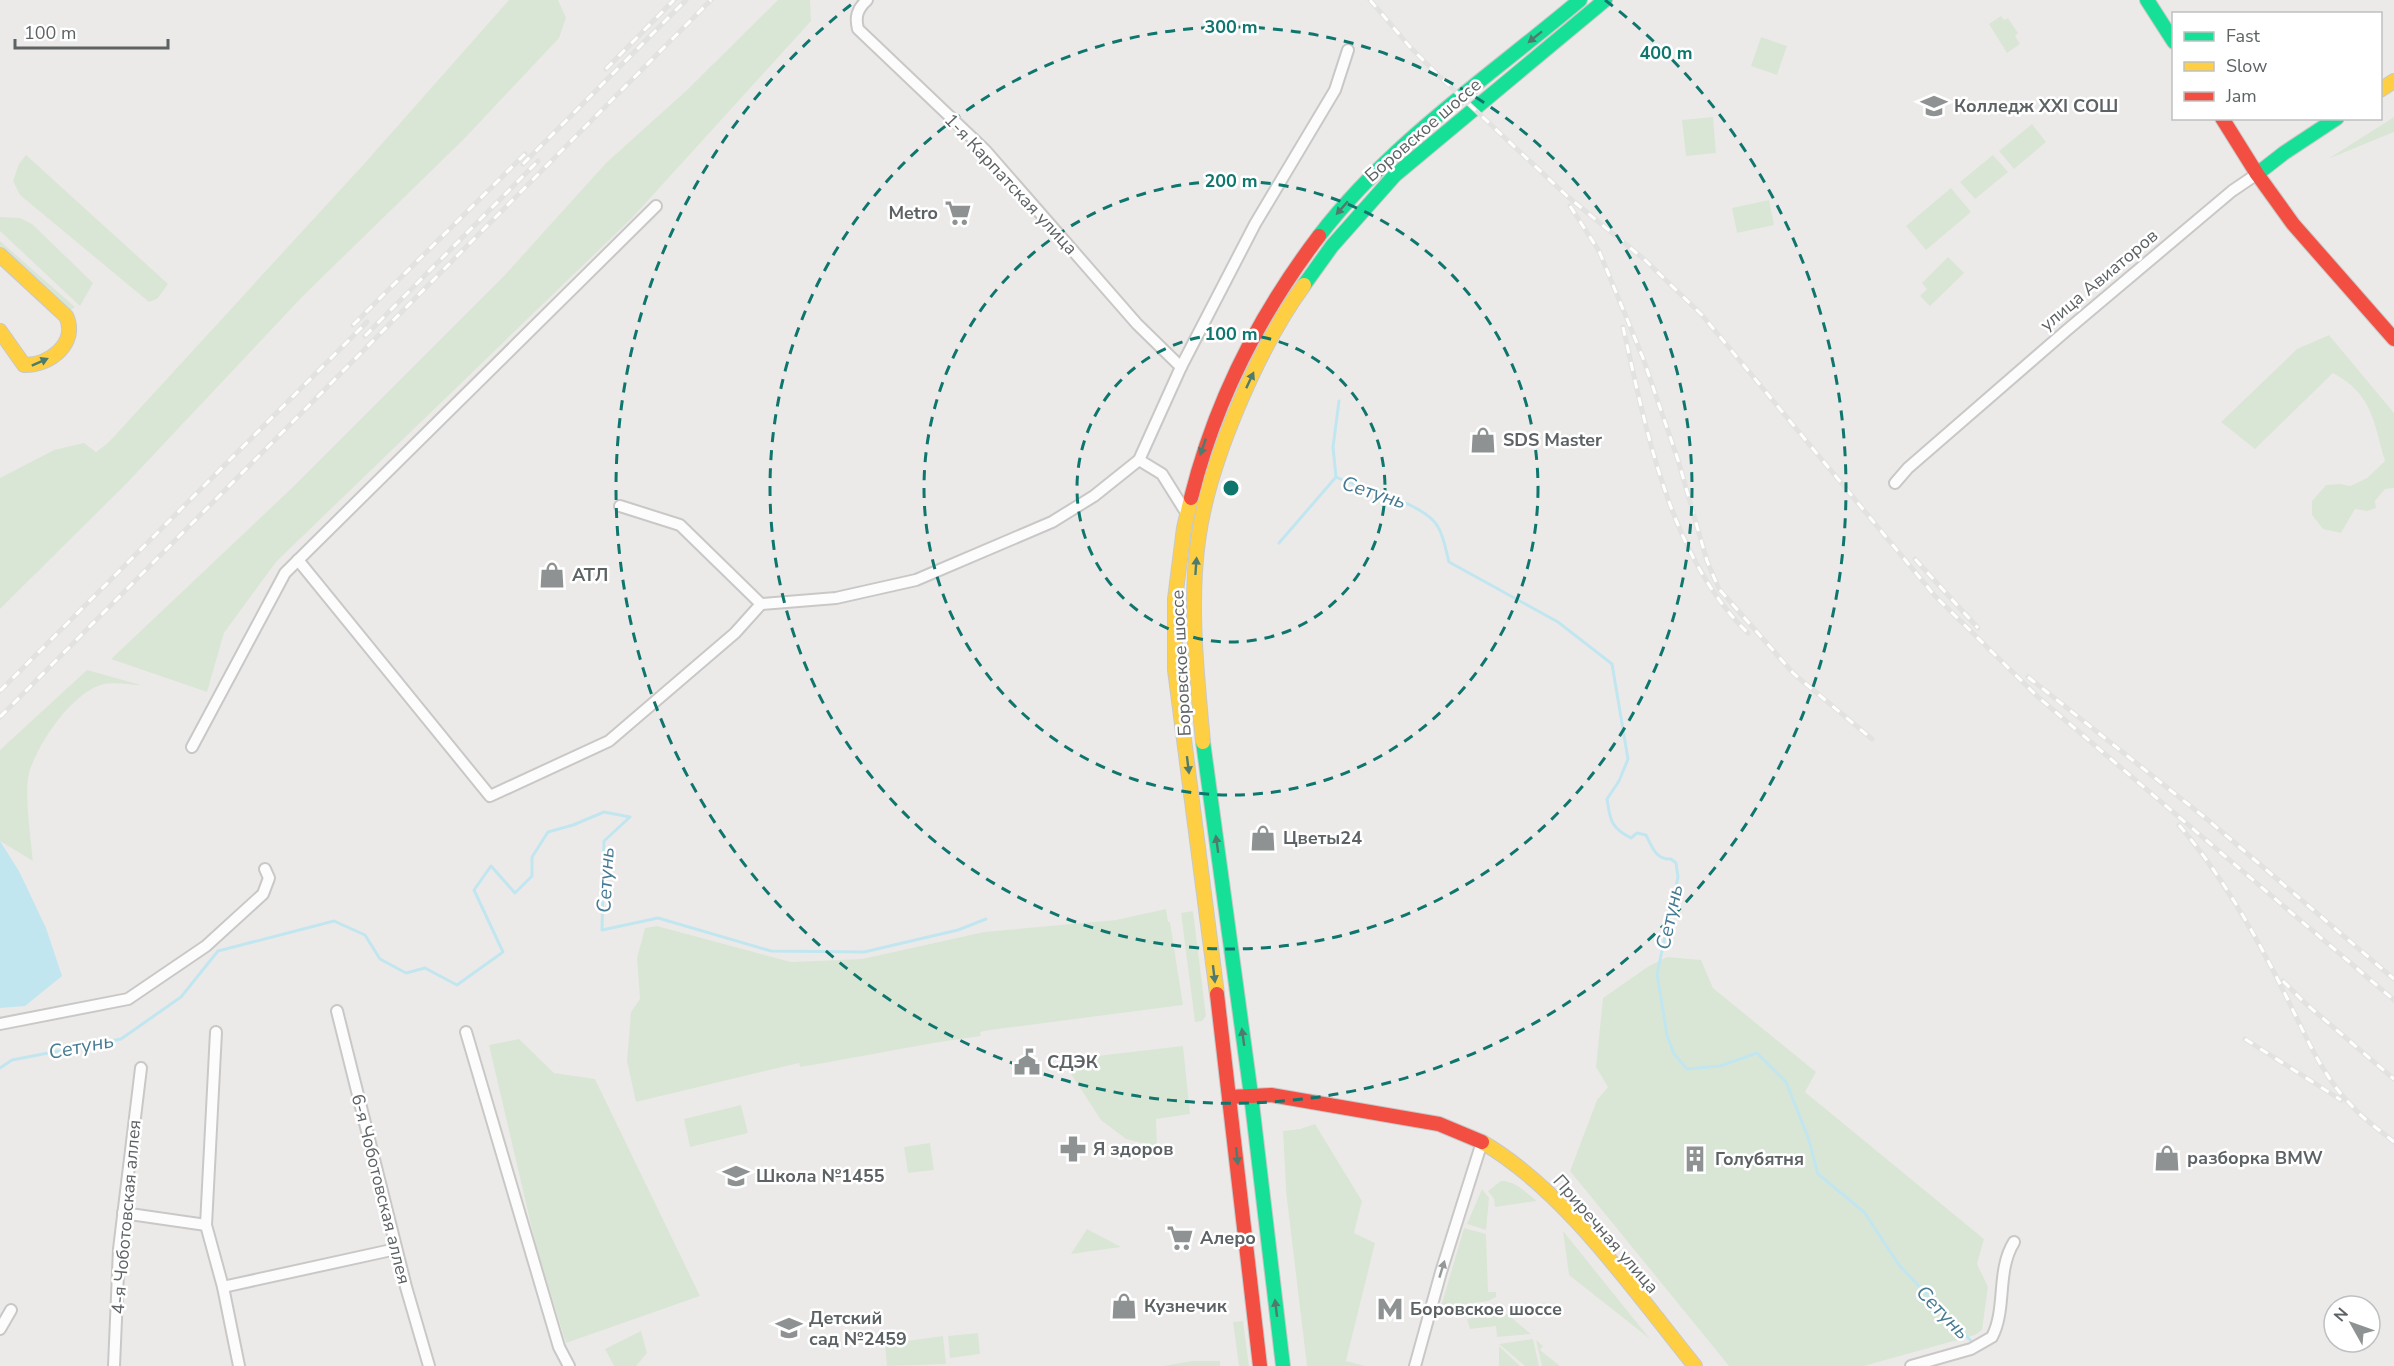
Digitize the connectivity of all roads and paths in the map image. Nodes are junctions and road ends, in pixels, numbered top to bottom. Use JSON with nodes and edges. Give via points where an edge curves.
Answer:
{"nodes":[{"id":1,"x":867,"y":0,"type":"edge"},
{"id":2,"x":1580,"y":0,"type":"edge"},
{"id":3,"x":1605,"y":0,"type":"edge"},
{"id":4,"x":2147,"y":0,"type":"edge"},
{"id":5,"x":2172,"y":39,"type":"edge"},
{"id":6,"x":1348,"y":50,"type":"dead end"},
{"id":7,"x":2223,"y":120,"type":"edge"},
{"id":8,"x":2334,"y":120,"type":"edge"},
{"id":9,"x":2257,"y":174,"type":"junction"},
{"id":10,"x":656,"y":206,"type":"dead end"},
{"id":11,"x":0,"y":255,"type":"edge"},
{"id":12,"x":0,"y":331,"type":"edge"},
{"id":13,"x":2394,"y":339,"type":"edge"},
{"id":14,"x":1181,"y":367,"type":"junction"},
{"id":15,"x":1139,"y":460,"type":"junction"},
{"id":16,"x":1895,"y":483,"type":"dead end"},
{"id":17,"x":620,"y":506,"type":"dead end"},
{"id":18,"x":1187,"y":514,"type":"junction"},
{"id":19,"x":298,"y":560,"type":"junction"},
{"id":20,"x":761,"y":604,"type":"junction"},
{"id":21,"x":192,"y":747,"type":"dead end"},
{"id":22,"x":265,"y":869,"type":"dead end"},
{"id":23,"x":337,"y":1011,"type":"dead end"},
{"id":24,"x":0,"y":1024,"type":"edge"},
{"id":25,"x":216,"y":1032,"type":"dead end"},
{"id":26,"x":466,"y":1032,"type":"dead end"},
{"id":27,"x":141,"y":1068,"type":"dead end"},
{"id":28,"x":1251,"y":1095,"type":"junction"},
{"id":29,"x":1230,"y":1097,"type":"junction"},
{"id":30,"x":1482,"y":1142,"type":"junction"},
{"id":31,"x":123,"y":1213,"type":"junction"},
{"id":32,"x":206,"y":1225,"type":"junction"},
{"id":33,"x":2014,"y":1242,"type":"dead end"},
{"id":34,"x":396,"y":1249,"type":"junction"},
{"id":35,"x":223,"y":1287,"type":"junction"},
{"id":36,"x":11,"y":1310,"type":"dead end"},
{"id":37,"x":0,"y":1329,"type":"edge"},
{"id":38,"x":114,"y":1366,"type":"edge"},
{"id":39,"x":239,"y":1366,"type":"edge"},
{"id":40,"x":429,"y":1366,"type":"edge"},
{"id":41,"x":569,"y":1366,"type":"edge"},
{"id":42,"x":1260,"y":1366,"type":"edge"},
{"id":43,"x":1283,"y":1366,"type":"edge"},
{"id":44,"x":1415,"y":1366,"type":"edge"},
{"id":45,"x":1695,"y":1366,"type":"edge"},
{"id":46,"x":1911,"y":1366,"type":"edge"}],
"edges":[{"from":1,"to":14,"type":"street","name":"1-я Карпатская улица","via":[[855,18],[858,29],[985,150],[1137,324]]},
{"from":2,"to":18,"type":"main road","name":"Боровское шоссе","one_way":true,"via":[[1393,155],[1345,204],[1291,272],[1225,390],[1201,454]]},
{"from":28,"to":3,"type":"main road","name":"Боровское шоссе","one_way":true,"via":[[1197,678],[1194,605],[1198,541],[1212,480],[1239,405],[1266,347],[1292,301],[1339,236],[1395,175]]},
{"from":4,"to":5,"type":"main road"},
{"from":6,"to":14,"type":"street","via":[[1335,90],[1255,224]]},
{"from":7,"to":9,"type":"main road"},
{"from":8,"to":9,"type":"main road","name":"улица Авиаторов"},
{"from":9,"to":13,"type":"main road","via":[[2293,224]]},
{"from":9,"to":16,"type":"street","name":"улица Авиаторов","via":[[2067,330]]},
{"from":10,"to":19,"type":"street"},
{"from":12,"to":11,"type":"main road","one_way":true,"via":[[24,365],[32,367],[54,355],[72,330],[66,316]]},
{"from":14,"to":15,"type":"street"},
{"from":15,"to":18,"type":"street","via":[[1162,474]]},
{"from":15,"to":20,"type":"street","via":[[1094,496],[1052,522],[916,580],[836,598]]},
{"from":17,"to":20,"type":"street","via":[[680,525]]},
{"from":18,"to":29,"type":"main road","name":"Боровское шоссе","one_way":true,"via":[[1177,580],[1175,670]]},
{"from":19,"to":20,"type":"street","via":[[490,796],[609,741],[735,633]]},
{"from":19,"to":21,"type":"street","via":[[285,573]]},
{"from":22,"to":24,"type":"street","via":[[269,878],[263,894],[206,946],[128,999]]},
{"from":23,"to":34,"type":"street","name":"6-я Чоботовская аллея"},
{"from":25,"to":32,"type":"street"},
{"from":26,"to":41,"type":"street","via":[[559,1347]]},
{"from":27,"to":31,"type":"street","name":"4-я Чоботовская аллея"},
{"from":28,"to":29,"type":"main road","name":"Приречная улица"},
{"from":28,"to":30,"type":"main road","name":"Приречная улица","via":[[1271,1095],[1439,1124]]},
{"from":43,"to":28,"type":"main road","name":"Боровское шоссе","one_way":true},
{"from":29,"to":42,"type":"main road","name":"Боровское шоссе","one_way":true},
{"from":44,"to":30,"type":"street","one_way":true},
{"from":30,"to":45,"type":"main road","name":"Приречная улица","via":[[1511,1161],[1561,1206]]},
{"from":31,"to":32,"type":"street"},
{"from":31,"to":38,"type":"street","name":"4-я Чоботовская аллея"},
{"from":32,"to":35,"type":"street"},
{"from":33,"to":46,"type":"street","via":[[2006,1258],[1992,1337],[1971,1349]]},
{"from":34,"to":35,"type":"street"},
{"from":34,"to":40,"type":"street","name":"6-я Чоботовская аллея"},
{"from":35,"to":39,"type":"street"},
{"from":36,"to":37,"type":"street"}]}
